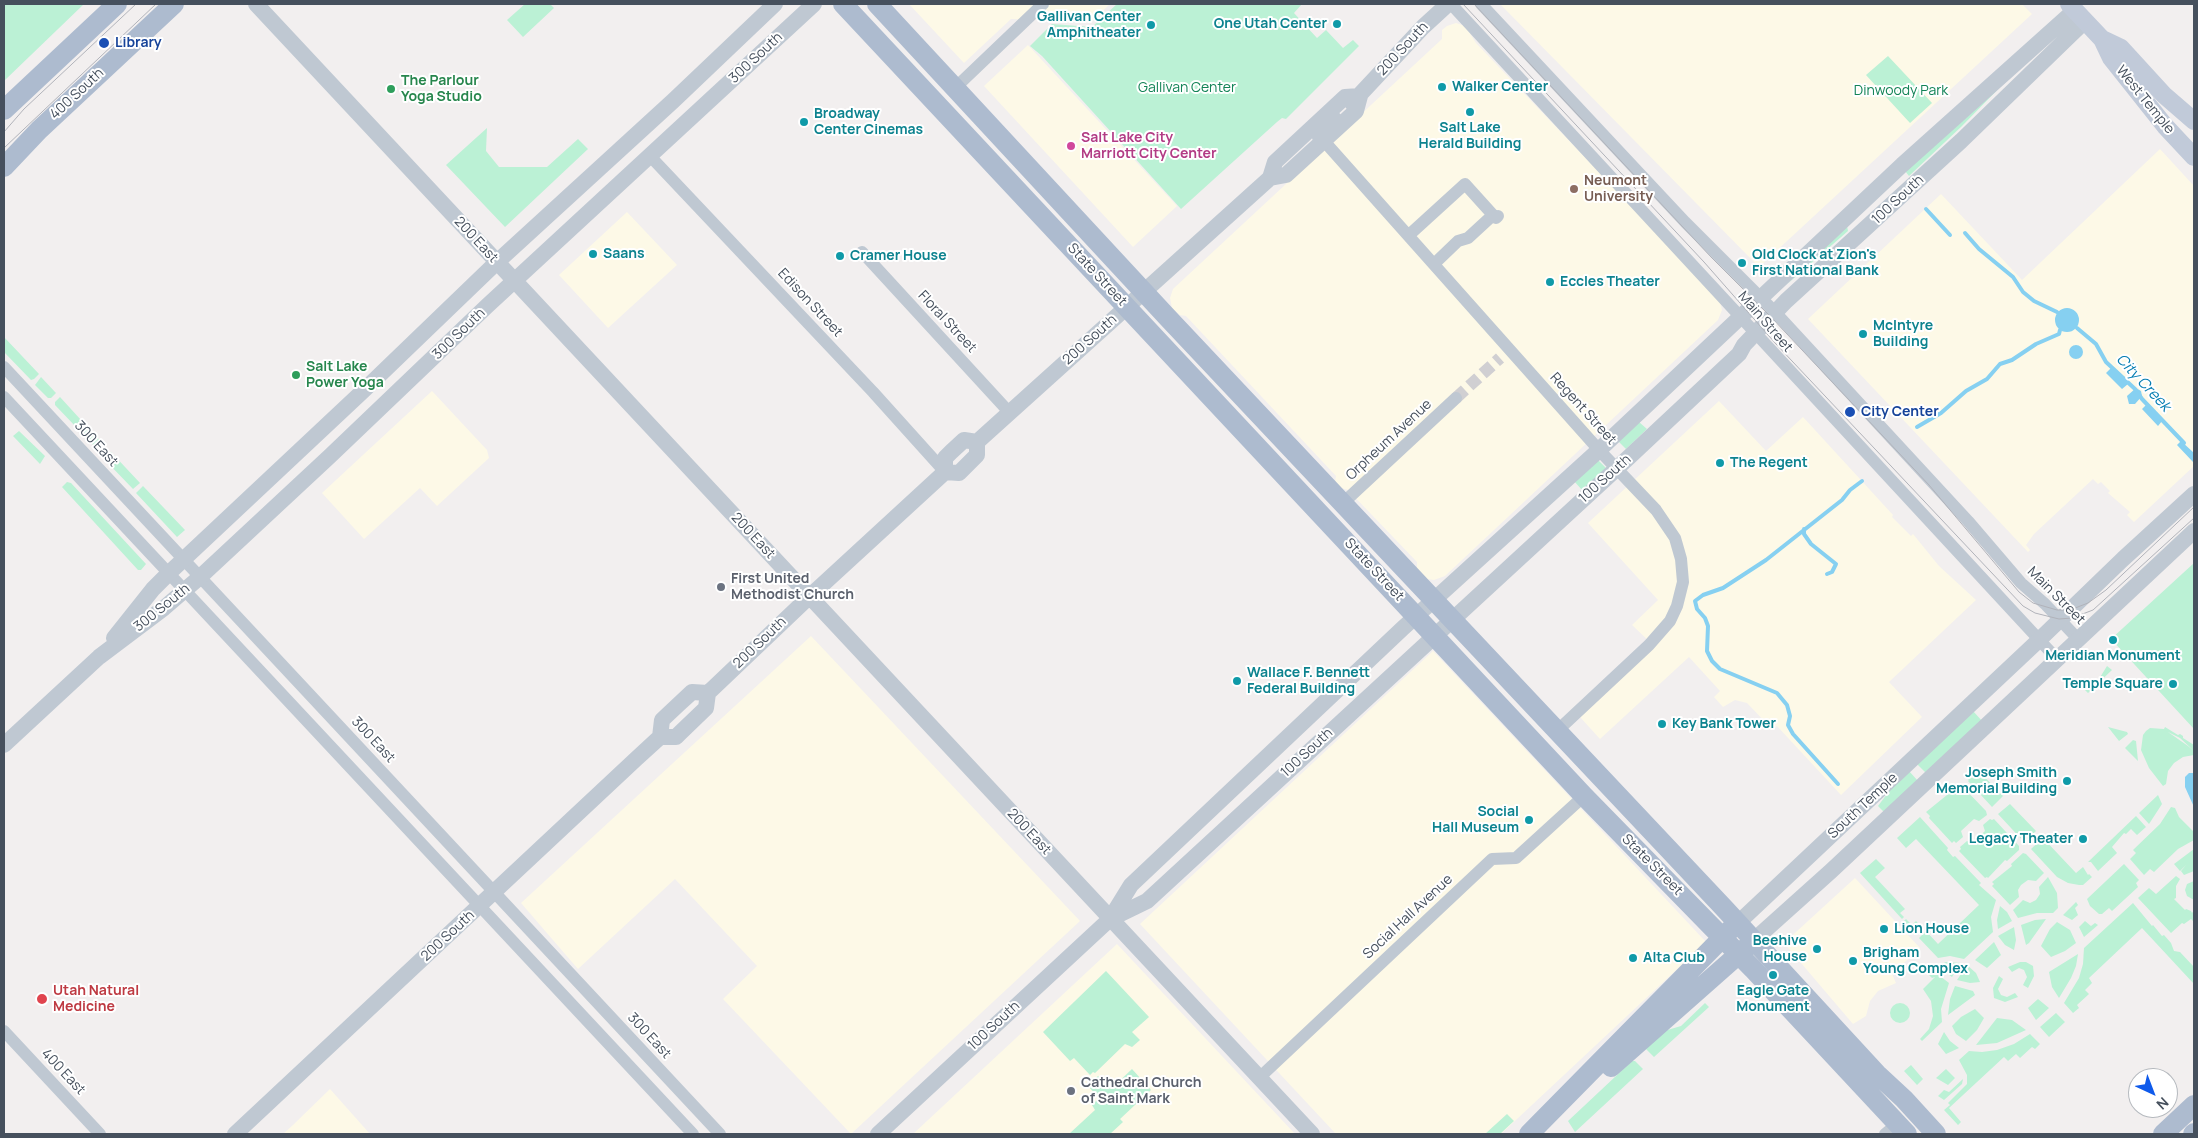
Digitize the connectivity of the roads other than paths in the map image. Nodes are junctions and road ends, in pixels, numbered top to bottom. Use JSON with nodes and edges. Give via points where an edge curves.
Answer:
{"nodes":[{"id":1,"x":117,"y":4,"type":"edge"},
{"id":2,"x":174,"y":4,"type":"edge"},
{"id":3,"x":256,"y":4,"type":"edge"},
{"id":4,"x":775,"y":4,"type":"edge"},
{"id":5,"x":814,"y":4,"type":"edge"},
{"id":6,"x":843,"y":4,"type":"edge"},
{"id":7,"x":877,"y":4,"type":"edge"},
{"id":8,"x":1044,"y":4,"type":"edge"},
{"id":9,"x":1450,"y":4,"type":"edge"},
{"id":10,"x":1481,"y":4,"type":"edge"},
{"id":11,"x":2076,"y":11,"type":"edge"},
{"id":12,"x":2102,"y":40,"type":"junction"},
{"id":13,"x":955,"y":88,"type":"junction"},
{"id":14,"x":1360,"y":96,"type":"junction"},
{"id":15,"x":673,"y":100,"type":"junction"},
{"id":16,"x":4,"y":110,"type":"edge"},
{"id":17,"x":693,"y":117,"type":"junction"},
{"id":18,"x":2194,"y":122,"type":"edge"},
{"id":19,"x":1324,"y":141,"type":"junction"},
{"id":20,"x":650,"y":156,"type":"junction"},
{"id":21,"x":2194,"y":157,"type":"edge"},
{"id":22,"x":4,"y":167,"type":"edge"},
{"id":23,"x":1894,"y":173,"type":"junction"},
{"id":24,"x":1270,"y":178,"type":"junction"},
{"id":25,"x":1864,"y":231,"type":"junction"},
{"id":26,"x":1408,"y":235,"type":"junction"},
{"id":27,"x":862,"y":252,"type":"dead end"},
{"id":28,"x":497,"y":262,"type":"junction"},
{"id":29,"x":1434,"y":264,"type":"junction"},
{"id":30,"x":515,"y":281,"type":"junction"},
{"id":31,"x":1144,"y":291,"type":"junction"},
{"id":32,"x":1760,"y":297,"type":"junction"},
{"id":33,"x":1127,"y":307,"type":"junction"},
{"id":34,"x":1775,"y":312,"type":"junction"},
{"id":35,"x":1740,"y":316,"type":"junction"},
{"id":36,"x":1755,"y":334,"type":"junction"},
{"id":37,"x":4,"y":367,"type":"edge"},
{"id":38,"x":4,"y":397,"type":"edge"},
{"id":39,"x":1456,"y":398,"type":"tunnel mouth"},
{"id":40,"x":1009,"y":412,"type":"junction"},
{"id":41,"x":1599,"y":450,"type":"junction"},
{"id":42,"x":1617,"y":468,"type":"junction"},
{"id":43,"x":944,"y":472,"type":"junction"},
{"id":44,"x":2194,"y":494,"type":"edge"},
{"id":45,"x":1343,"y":503,"type":"junction"},
{"id":46,"x":2194,"y":531,"type":"edge"},
{"id":47,"x":184,"y":560,"type":"junction"},
{"id":48,"x":169,"y":573,"type":"junction"},
{"id":49,"x":200,"y":577,"type":"junction"},
{"id":50,"x":185,"y":590,"type":"junction"},
{"id":51,"x":809,"y":597,"type":"junction"},
{"id":52,"x":1434,"y":600,"type":"junction"},
{"id":53,"x":1416,"y":616,"type":"junction"},
{"id":54,"x":1452,"y":619,"type":"junction"},
{"id":55,"x":2060,"y":620,"type":"junction"},
{"id":56,"x":1434,"y":636,"type":"junction"},
{"id":57,"x":2078,"y":639,"type":"junction"},
{"id":58,"x":2039,"y":640,"type":"junction"},
{"id":59,"x":99,"y":657,"type":"junction"},
{"id":60,"x":2057,"y":659,"type":"junction"},
{"id":61,"x":1557,"y":731,"type":"junction"},
{"id":62,"x":4,"y":746,"type":"edge"},
{"id":63,"x":1584,"y":796,"type":"junction"},
{"id":64,"x":494,"y":892,"type":"junction"},
{"id":65,"x":480,"y":906,"type":"junction"},
{"id":66,"x":1110,"y":919,"type":"junction"},
{"id":67,"x":1738,"y":923,"type":"junction"},
{"id":68,"x":1722,"y":938,"type":"junction"},
{"id":69,"x":1754,"y":941,"type":"junction"},
{"id":70,"x":1739,"y":954,"type":"junction"},
{"id":71,"x":4,"y":1031,"type":"edge"},
{"id":72,"x":1259,"y":1078,"type":"junction"},
{"id":73,"x":2194,"y":1105,"type":"edge"},
{"id":74,"x":1534,"y":1130,"type":"edge"},
{"id":75,"x":1896,"y":1131,"type":"edge"},
{"id":76,"x":100,"y":1134,"type":"edge"},
{"id":77,"x":235,"y":1134,"type":"edge"},
{"id":78,"x":693,"y":1134,"type":"edge"},
{"id":79,"x":720,"y":1134,"type":"edge"},
{"id":80,"x":878,"y":1134,"type":"edge"},
{"id":81,"x":1312,"y":1134,"type":"edge"},
{"id":82,"x":1936,"y":1134,"type":"edge"},
{"id":83,"x":2163,"y":1134,"type":"edge"}],
"edges":[{"from":1,"to":16,"type":"main road"},
{"from":2,"to":22,"type":"main road","name":"400 South"},
{"from":3,"to":28,"type":"street","name":"200 East"},
{"from":4,"to":15,"type":"street","name":"300 South"},
{"from":5,"to":17,"type":"street","name":"300 South"},
{"from":6,"to":33,"type":"main road","name":"State Street"},
{"from":7,"to":13,"type":"main road","name":"State Street"},
{"from":8,"to":13,"type":"street"},
{"from":9,"to":14,"type":"street","name":"200 South","via":[[1423,27]]},
{"from":9,"to":35,"type":"street","name":"Main Street"},
{"from":10,"to":32,"type":"street","name":"Main Street","via":[[1685,222]]},
{"from":11,"to":12,"type":"main road","name":"West Temple"},
{"from":11,"to":23,"type":"street","name":"100 South"},
{"from":11,"to":25,"type":"street","name":"100 South"},
{"from":12,"to":18,"type":"main road","name":"West Temple","via":[[2121,48]]},
{"from":12,"to":21,"type":"main road","name":"West Temple","via":[[2134,88]]},
{"from":13,"to":31,"type":"main road","name":"State Street"},
{"from":14,"to":19,"type":"street","name":"200 South","via":[[1356,111]]},
{"from":14,"to":24,"type":"street","name":"200 South","via":[[1346,97],[1328,113],[1275,162]]},
{"from":15,"to":17,"type":"street"},
{"from":15,"to":28,"type":"street","name":"300 South"},
{"from":17,"to":20,"type":"street","name":"300 South"},
{"from":19,"to":24,"type":"street","name":"200 South","via":[[1286,175]]},
{"from":19,"to":26,"type":"street","name":"Regent Street"},
{"from":20,"to":30,"type":"street","name":"300 South"},
{"from":20,"to":43,"type":"street","name":"Edison Street","via":[[873,392]]},
{"from":23,"to":25,"type":"street","via":[[1881,195],[1860,218]]},
{"from":23,"to":32,"type":"street","name":"100 South"},
{"from":24,"to":31,"type":"street","name":"200 South"},
{"from":25,"to":34,"type":"street","name":"100 South"},
{"from":26,"to":29,"type":"street","name":"Regent Street"},
{"from":26,"to":29,"type":"street","via":[[1464,184],[1497,214],[1468,238],[1458,241]]},
{"from":27,"to":40,"type":"street","name":"Floral Street"},
{"from":28,"to":30,"type":"street","name":"200 East"},
{"from":28,"to":47,"type":"street","name":"300 South"},
{"from":29,"to":41,"type":"street","name":"Regent Street","via":[[1504,354]]},
{"from":30,"to":49,"type":"street","name":"300 South"},
{"from":30,"to":51,"type":"street","name":"200 East"},
{"from":31,"to":33,"type":"street","name":"200 South"},
{"from":31,"to":45,"type":"main road","name":"State Street"},
{"from":32,"to":34,"type":"street","name":"Main Street"},
{"from":32,"to":35,"type":"street","name":"100 South"},
{"from":33,"to":40,"type":"street","name":"200 South"},
{"from":33,"to":53,"type":"main road","name":"State Street"},
{"from":34,"to":36,"type":"street","name":"100 South"},
{"from":34,"to":55,"type":"street","name":"Main Street","via":[[2021,583]]},
{"from":35,"to":36,"type":"street","name":"Main Street"},
{"from":35,"to":41,"type":"street","name":"100 South"},
{"from":36,"to":42,"type":"street","name":"100 South","via":[[1739,354]]},
{"from":36,"to":58,"type":"street","name":"Main Street"},
{"from":37,"to":47,"type":"street","name":"300 East"},
{"from":38,"to":48,"type":"street"},
{"from":39,"to":45,"type":"street","name":"Orpheum Avenue"},
{"from":40,"to":43,"type":"street","name":"200 South","via":[[977,442],[977,455],[959,473]]},
{"from":41,"to":42,"type":"street","name":"Regent Street"},
{"from":41,"to":52,"type":"street","name":"100 South"},
{"from":42,"to":54,"type":"street","name":"100 South"},
{"from":42,"to":61,"type":"street","name":"Regent Street","via":[[1673,533],[1683,571],[1682,593],[1661,633]]},
{"from":43,"to":51,"type":"street","name":"200 South"},
{"from":44,"to":55,"type":"street","name":"South Temple"},
{"from":45,"to":52,"type":"main road","name":"State Street"},
{"from":46,"to":57,"type":"street","name":"South Temple"},
{"from":47,"to":48,"type":"street","name":"300 South"},
{"from":47,"to":49,"type":"street","name":"300 East"},
{"from":48,"to":50,"type":"street"},
{"from":48,"to":59,"type":"street","name":"300 South"},
{"from":49,"to":50,"type":"street","name":"300 South"},
{"from":49,"to":64,"type":"street","name":"300 East"},
{"from":50,"to":59,"type":"street","name":"300 South"},
{"from":50,"to":65,"type":"street"},
{"from":51,"to":64,"type":"street","name":"200 South","via":[[708,693],[706,708],[676,737],[660,737]]},
{"from":51,"to":66,"type":"street","name":"200 East"},
{"from":52,"to":53,"type":"street","name":"100 South"},
{"from":52,"to":54,"type":"main road","name":"State Street"},
{"from":53,"to":56,"type":"main road","name":"State Street"},
{"from":53,"to":66,"type":"street","name":"100 South","via":[[1131,885]]},
{"from":54,"to":56,"type":"street","name":"100 South"},
{"from":54,"to":61,"type":"main road","name":"State Street"},
{"from":55,"to":57,"type":"street","name":"Main Street"},
{"from":55,"to":58,"type":"street","name":"South Temple"},
{"from":56,"to":63,"type":"main road","name":"State Street"},
{"from":56,"to":66,"type":"street","name":"100 South","via":[[1147,901]]},
{"from":57,"to":60,"type":"street","name":"South Temple"},
{"from":58,"to":60,"type":"street","name":"Main Street"},
{"from":58,"to":67,"type":"street","name":"South Temple"},
{"from":59,"to":62,"type":"street","name":"300 South"},
{"from":60,"to":69,"type":"street","name":"South Temple"},
{"from":61,"to":67,"type":"main road","name":"State Street"},
{"from":63,"to":68,"type":"main road","name":"State Street"},
{"from":63,"to":72,"type":"street","name":"Social Hall Avenue","via":[[1516,858],[1492,859]]},
{"from":64,"to":65,"type":"street","name":"200 South"},
{"from":64,"to":79,"type":"street","name":"300 East"},
{"from":65,"to":77,"type":"street","name":"200 South"},
{"from":65,"to":78,"type":"street"},
{"from":66,"to":72,"type":"street","name":"200 East"},
{"from":66,"to":80,"type":"street","name":"100 South"},
{"from":67,"to":68,"type":"main road","name":"South Temple"},
{"from":67,"to":69,"type":"main road","name":"State Street"},
{"from":68,"to":70,"type":"main road","name":"State Street"},
{"from":68,"to":74,"type":"main road","name":"South Temple"},
{"from":69,"to":70,"type":"main road","name":"South Temple"},
{"from":69,"to":82,"type":"main road","name":"State Street"},
{"from":70,"to":74,"type":"main road","name":"South Temple","via":[[1627,1054]]},
{"from":70,"to":75,"type":"main road","name":"State Street"},
{"from":71,"to":76,"type":"street","name":"400 East"},
{"from":72,"to":81,"type":"street","name":"200 East"},
{"from":73,"to":83,"type":"main road"}]}
